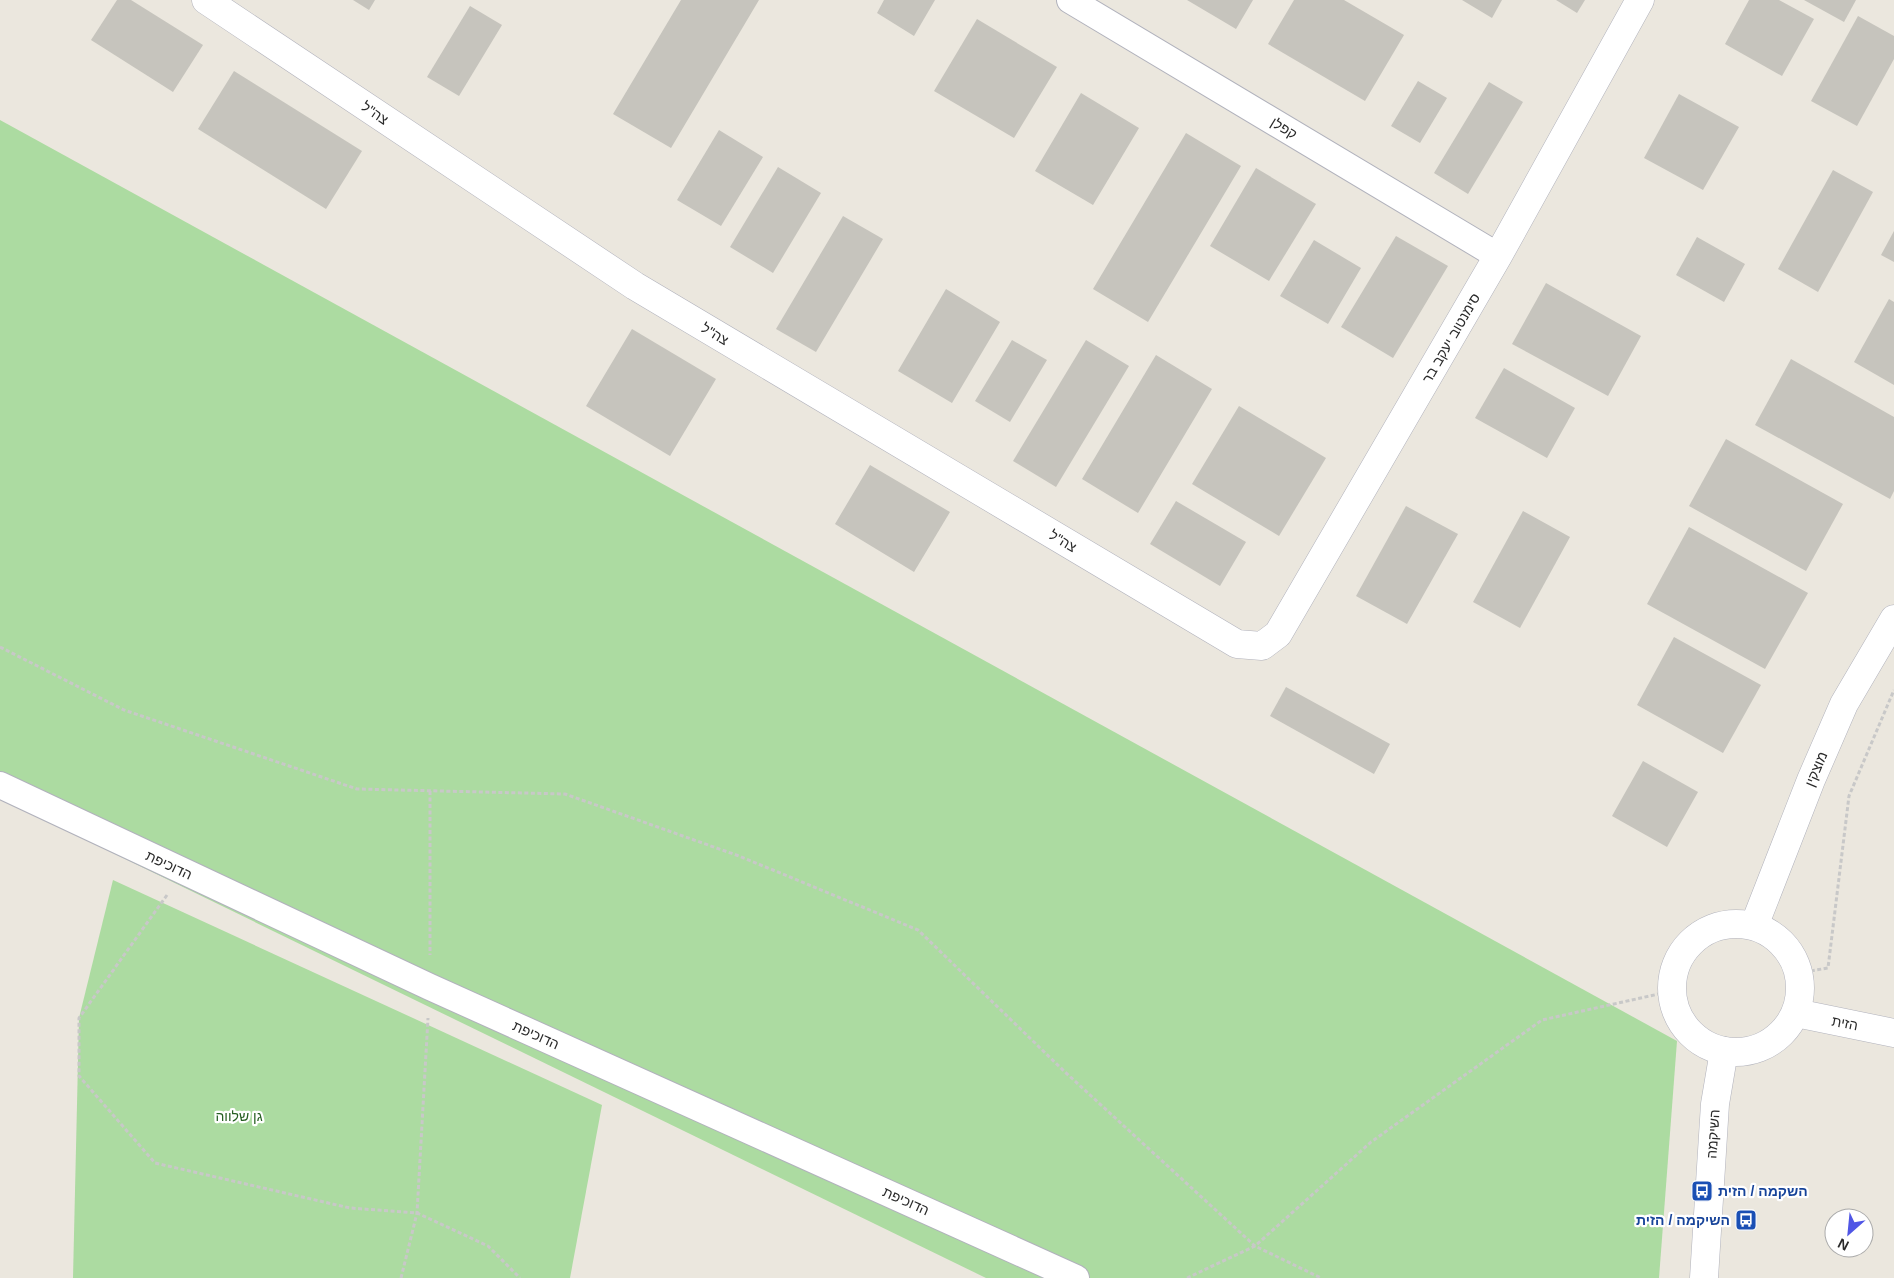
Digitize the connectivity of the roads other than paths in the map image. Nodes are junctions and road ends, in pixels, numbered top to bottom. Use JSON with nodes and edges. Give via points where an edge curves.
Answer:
{"nodes":[{"id":1,"x":206,"y":0,"type":"edge"},
{"id":2,"x":1070,"y":0,"type":"edge"},
{"id":3,"x":1640,"y":0,"type":"edge"},
{"id":4,"x":1498,"y":256,"type":"junction"},
{"id":5,"x":1894,"y":619,"type":"edge"},
{"id":6,"x":1237,"y":644,"type":"joint"},
{"id":7,"x":0,"y":785,"type":"edge"},
{"id":8,"x":1754,"y":926,"type":"junction"},
{"id":9,"x":1796,"y":1013,"type":"junction"},
{"id":10,"x":1894,"y":1033,"type":"edge"},
{"id":11,"x":1724,"y":1051,"type":"junction"},
{"id":12,"x":1076,"y":1278,"type":"edge"},
{"id":13,"x":1704,"y":1278,"type":"edge"}],
"edges":[{"from":1,"to":6,"type":"street","name":"צה\"ל","via":[[635,286]]},
{"from":2,"to":4,"type":"street","name":"קפלן"},
{"from":3,"to":4,"type":"street","name":"סימנטוב יעקב בר"},
{"from":4,"to":6,"type":"street","name":"סימנטוב יעקב בר","via":[[1278,634],[1262,646]]},
{"from":5,"to":8,"type":"street","name":"מוצקין","via":[[1844,704]]},
{"from":7,"to":12,"type":"street","name":"הדוכיפת","via":[[430,987]]},
{"from":8,"to":9,"type":"street","via":[[1774,936],[1794,959],[1801,984]]},
{"from":8,"to":11,"type":"street","via":[[1736,924],[1711,929],[1692,941],[1681,954],[1673,975],[1676,1012],[1683,1025],[1708,1046]]},
{"from":9,"to":10,"type":"street","name":"הזית"},
{"from":9,"to":11,"type":"street","via":[[1779,1037],[1758,1050]]},
{"from":11,"to":13,"type":"street","name":"השיקמה","via":[[1715,1104]]}]}
